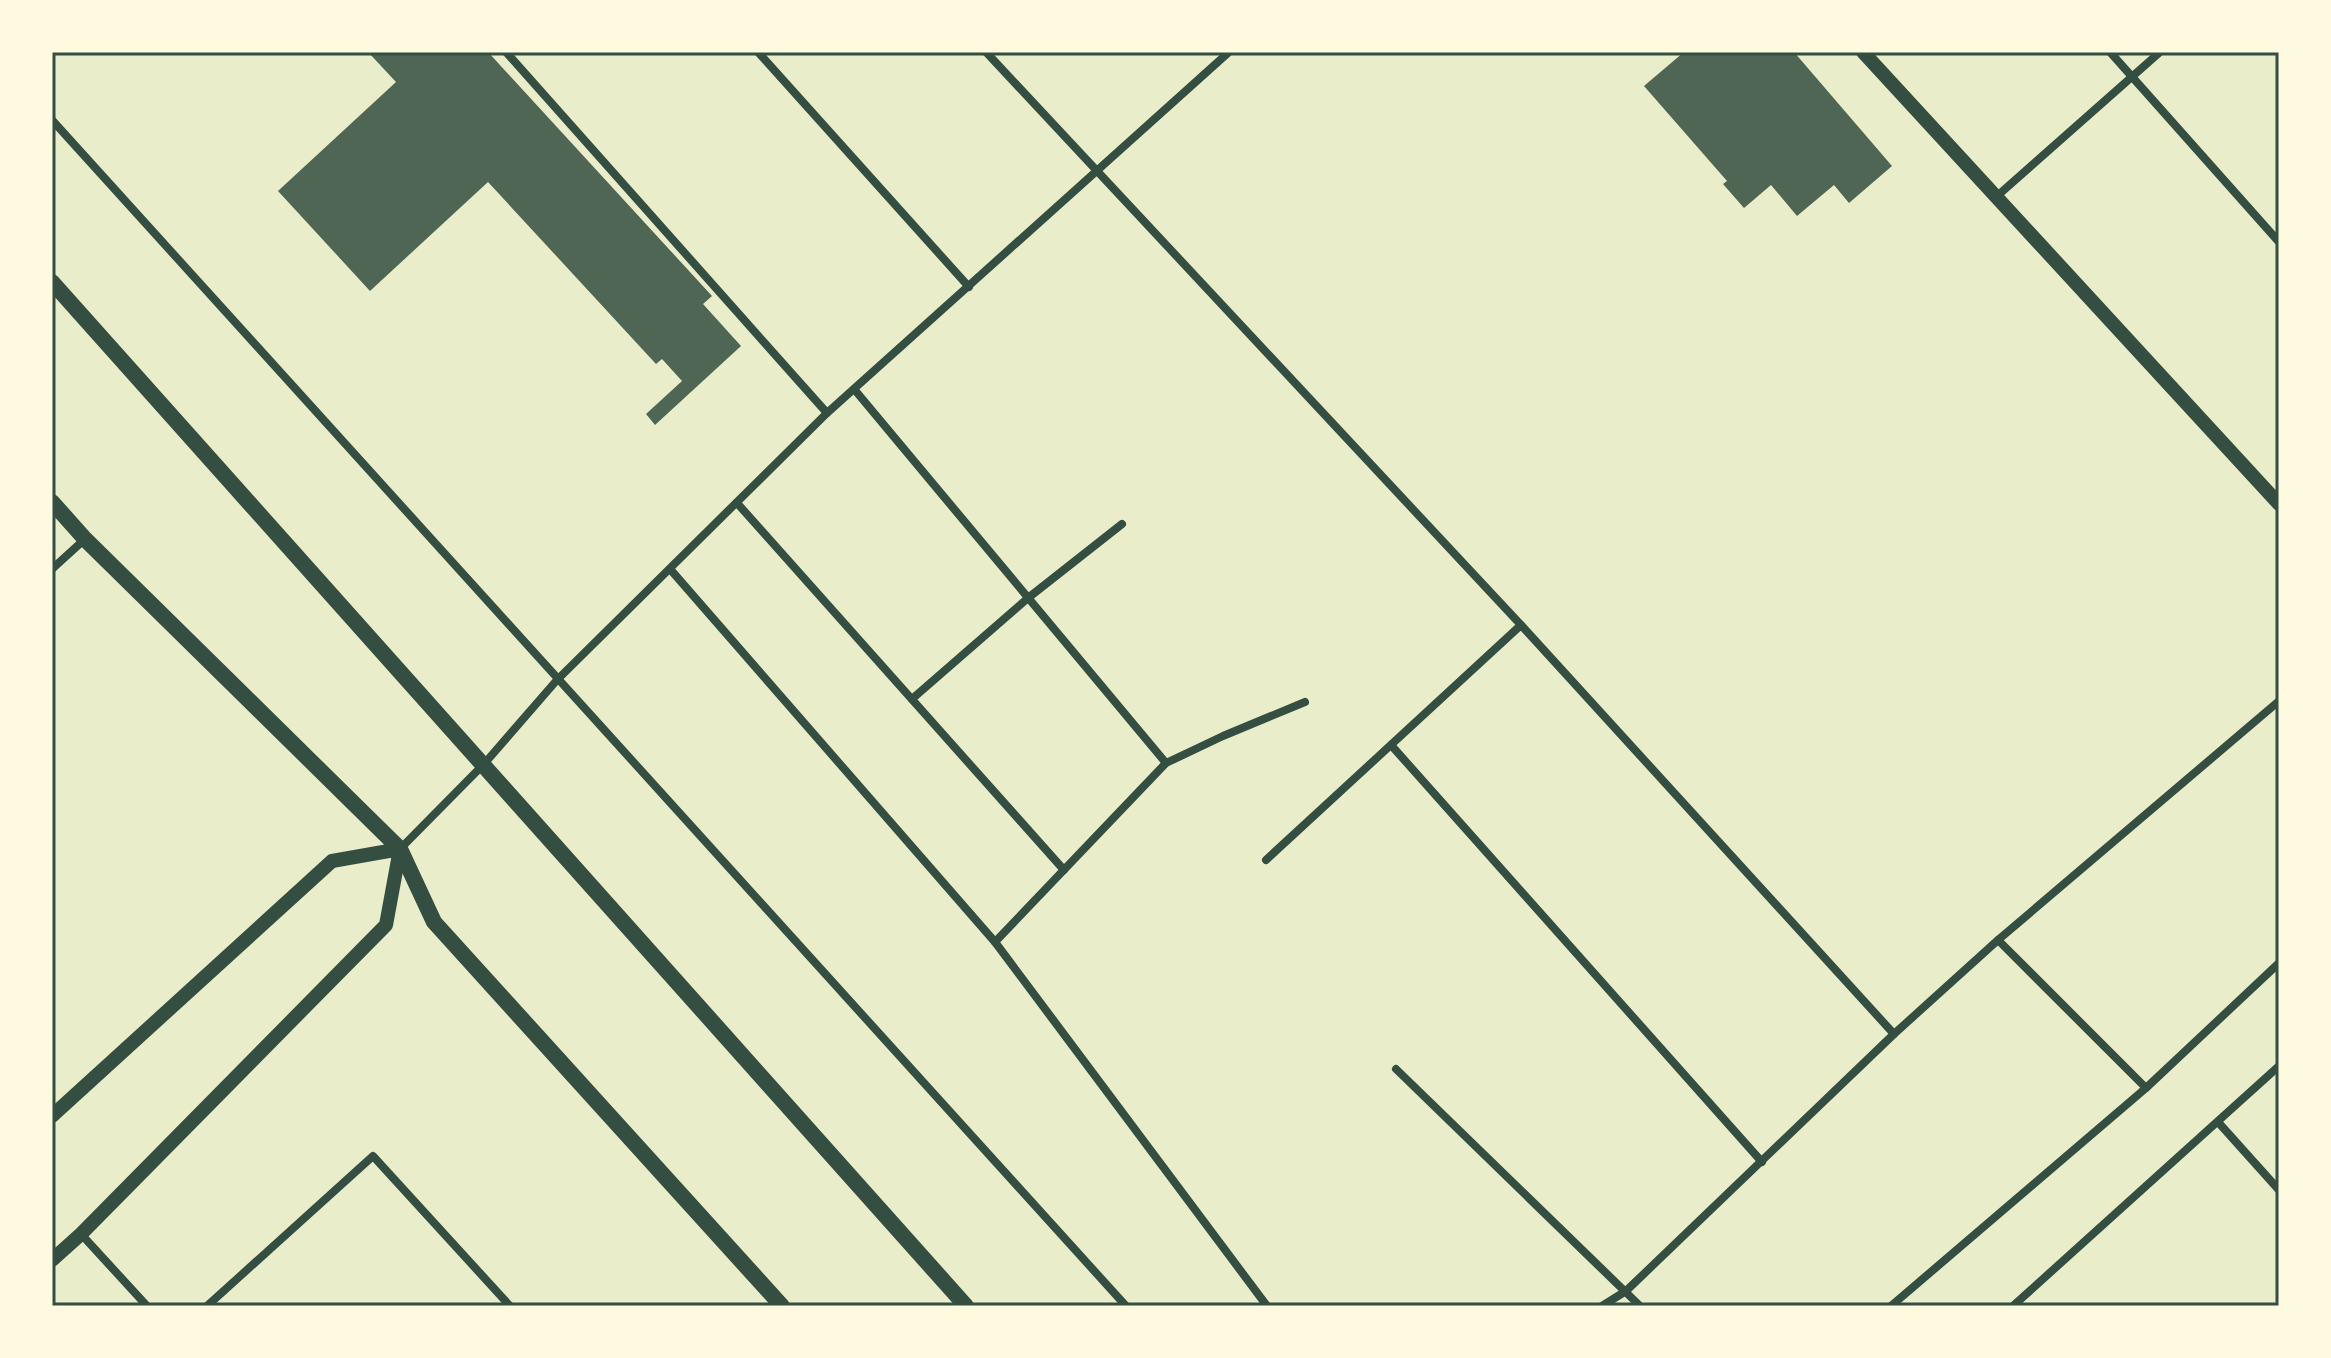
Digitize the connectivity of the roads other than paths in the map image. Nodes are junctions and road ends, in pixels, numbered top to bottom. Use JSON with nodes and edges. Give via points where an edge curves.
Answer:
{"nodes":[{"id":1,"x":506,"y":52,"type":"edge"},
{"id":2,"x":758,"y":52,"type":"edge"},
{"id":3,"x":986,"y":52,"type":"edge"},
{"id":4,"x":1212,"y":52,"type":"edge"},
{"id":5,"x":1229,"y":52,"type":"edge"},
{"id":6,"x":1863,"y":52,"type":"edge"},
{"id":7,"x":2110,"y":52,"type":"edge"},
{"id":8,"x":2160,"y":52,"type":"edge"},
{"id":9,"x":1220,"y":60,"type":"junction"},
{"id":10,"x":2133,"y":77,"type":"junction"},
{"id":11,"x":52,"y":120,"type":"edge"},
{"id":12,"x":1096,"y":172,"type":"junction"},
{"id":13,"x":1996,"y":197,"type":"junction"},
{"id":14,"x":2279,"y":242,"type":"edge"},
{"id":15,"x":52,"y":282,"type":"edge"},
{"id":16,"x":969,"y":287,"type":"junction"},
{"id":17,"x":854,"y":389,"type":"junction"},
{"id":18,"x":827,"y":413,"type":"junction"},
{"id":19,"x":52,"y":502,"type":"edge"},
{"id":20,"x":737,"y":503,"type":"junction"},
{"id":21,"x":2279,"y":504,"type":"edge"},
{"id":22,"x":1122,"y":524,"type":"dead end"},
{"id":23,"x":85,"y":539,"type":"junction"},
{"id":24,"x":52,"y":569,"type":"edge"},
{"id":25,"x":670,"y":569,"type":"junction"},
{"id":26,"x":1028,"y":598,"type":"junction"},
{"id":27,"x":1521,"y":625,"type":"junction"},
{"id":28,"x":557,"y":680,"type":"junction"},
{"id":29,"x":912,"y":699,"type":"junction"},
{"id":30,"x":2279,"y":701,"type":"edge"},
{"id":31,"x":1305,"y":702,"type":"dead end"},
{"id":32,"x":1391,"y":745,"type":"junction"},
{"id":33,"x":1166,"y":763,"type":"junction"},
{"id":34,"x":484,"y":764,"type":"junction"},
{"id":35,"x":400,"y":849,"type":"junction"},
{"id":36,"x":1266,"y":860,"type":"dead end"},
{"id":37,"x":1064,"y":870,"type":"junction"},
{"id":38,"x":1998,"y":940,"type":"junction"},
{"id":39,"x":995,"y":942,"type":"junction"},
{"id":40,"x":2279,"y":963,"type":"edge"},
{"id":41,"x":1894,"y":1034,"type":"junction"},
{"id":42,"x":2279,"y":1066,"type":"edge"},
{"id":43,"x":1396,"y":1069,"type":"dead end"},
{"id":44,"x":2146,"y":1088,"type":"junction"},
{"id":45,"x":52,"y":1116,"type":"edge"},
{"id":46,"x":2218,"y":1122,"type":"junction"},
{"id":47,"x":1762,"y":1162,"type":"junction"},
{"id":48,"x":2279,"y":1190,"type":"edge"},
{"id":49,"x":81,"y":1234,"type":"junction"},
{"id":50,"x":52,"y":1260,"type":"edge"},
{"id":51,"x":1626,"y":1291,"type":"junction"},
{"id":52,"x":147,"y":1306,"type":"edge"},
{"id":53,"x":207,"y":1306,"type":"edge"},
{"id":54,"x":510,"y":1306,"type":"edge"},
{"id":55,"x":782,"y":1306,"type":"edge"},
{"id":56,"x":966,"y":1306,"type":"edge"},
{"id":57,"x":1126,"y":1306,"type":"edge"},
{"id":58,"x":1267,"y":1306,"type":"edge"},
{"id":59,"x":1602,"y":1306,"type":"edge"},
{"id":60,"x":1640,"y":1306,"type":"edge"},
{"id":61,"x":1891,"y":1306,"type":"edge"},
{"id":62,"x":2013,"y":1306,"type":"edge"}],
"edges":[{"from":1,"to":18,"type":"street"},
{"from":2,"to":16,"type":"street"},
{"from":3,"to":12,"type":"street"},
{"from":4,"to":9,"type":"street"},
{"from":5,"to":9,"type":"street"},
{"from":6,"to":13,"type":"street"},
{"from":7,"to":10,"type":"street"},
{"from":8,"to":10,"type":"street"},
{"from":9,"to":12,"type":"street"},
{"from":10,"to":13,"type":"street"},
{"from":10,"to":14,"type":"street"},
{"from":11,"to":28,"type":"street"},
{"from":12,"to":16,"type":"street"},
{"from":12,"to":27,"type":"street"},
{"from":13,"to":21,"type":"street"},
{"from":15,"to":34,"type":"main road"},
{"from":16,"to":17,"type":"street"},
{"from":17,"to":18,"type":"street"},
{"from":17,"to":26,"type":"street"},
{"from":18,"to":20,"type":"street"},
{"from":19,"to":23,"type":"main road"},
{"from":20,"to":25,"type":"street"},
{"from":20,"to":29,"type":"street"},
{"from":22,"to":26,"type":"street"},
{"from":23,"to":24,"type":"street"},
{"from":23,"to":35,"type":"main road"},
{"from":25,"to":28,"type":"street"},
{"from":25,"to":39,"type":"street"},
{"from":26,"to":29,"type":"street"},
{"from":26,"to":33,"type":"street"},
{"from":27,"to":32,"type":"street"},
{"from":27,"to":41,"type":"street"},
{"from":28,"to":34,"type":"street"},
{"from":28,"to":57,"type":"street"},
{"from":29,"to":37,"type":"street"},
{"from":30,"to":38,"type":"street"},
{"from":31,"to":33,"type":"street"},
{"from":32,"to":36,"type":"street"},
{"from":32,"to":47,"type":"street"},
{"from":33,"to":37,"type":"street"},
{"from":34,"to":35,"type":"street"},
{"from":34,"to":56,"type":"main road"},
{"from":35,"to":45,"type":"street","via":[[332,861]]},
{"from":35,"to":49,"type":"street","via":[[386,925]]},
{"from":35,"to":55,"type":"main road","via":[[434,922]]},
{"from":37,"to":39,"type":"street"},
{"from":38,"to":41,"type":"street"},
{"from":38,"to":44,"type":"street"},
{"from":39,"to":58,"type":"street"},
{"from":40,"to":44,"type":"street"},
{"from":41,"to":47,"type":"street"},
{"from":42,"to":46,"type":"street"},
{"from":43,"to":51,"type":"street"},
{"from":44,"to":61,"type":"street"},
{"from":46,"to":48,"type":"street"},
{"from":46,"to":62,"type":"street"},
{"from":47,"to":51,"type":"street"},
{"from":49,"to":50,"type":"street"},
{"from":49,"to":52,"type":"street"},
{"from":51,"to":59,"type":"street"},
{"from":51,"to":60,"type":"street"},
{"from":53,"to":54,"type":"street","via":[[373,1156]]}]}
